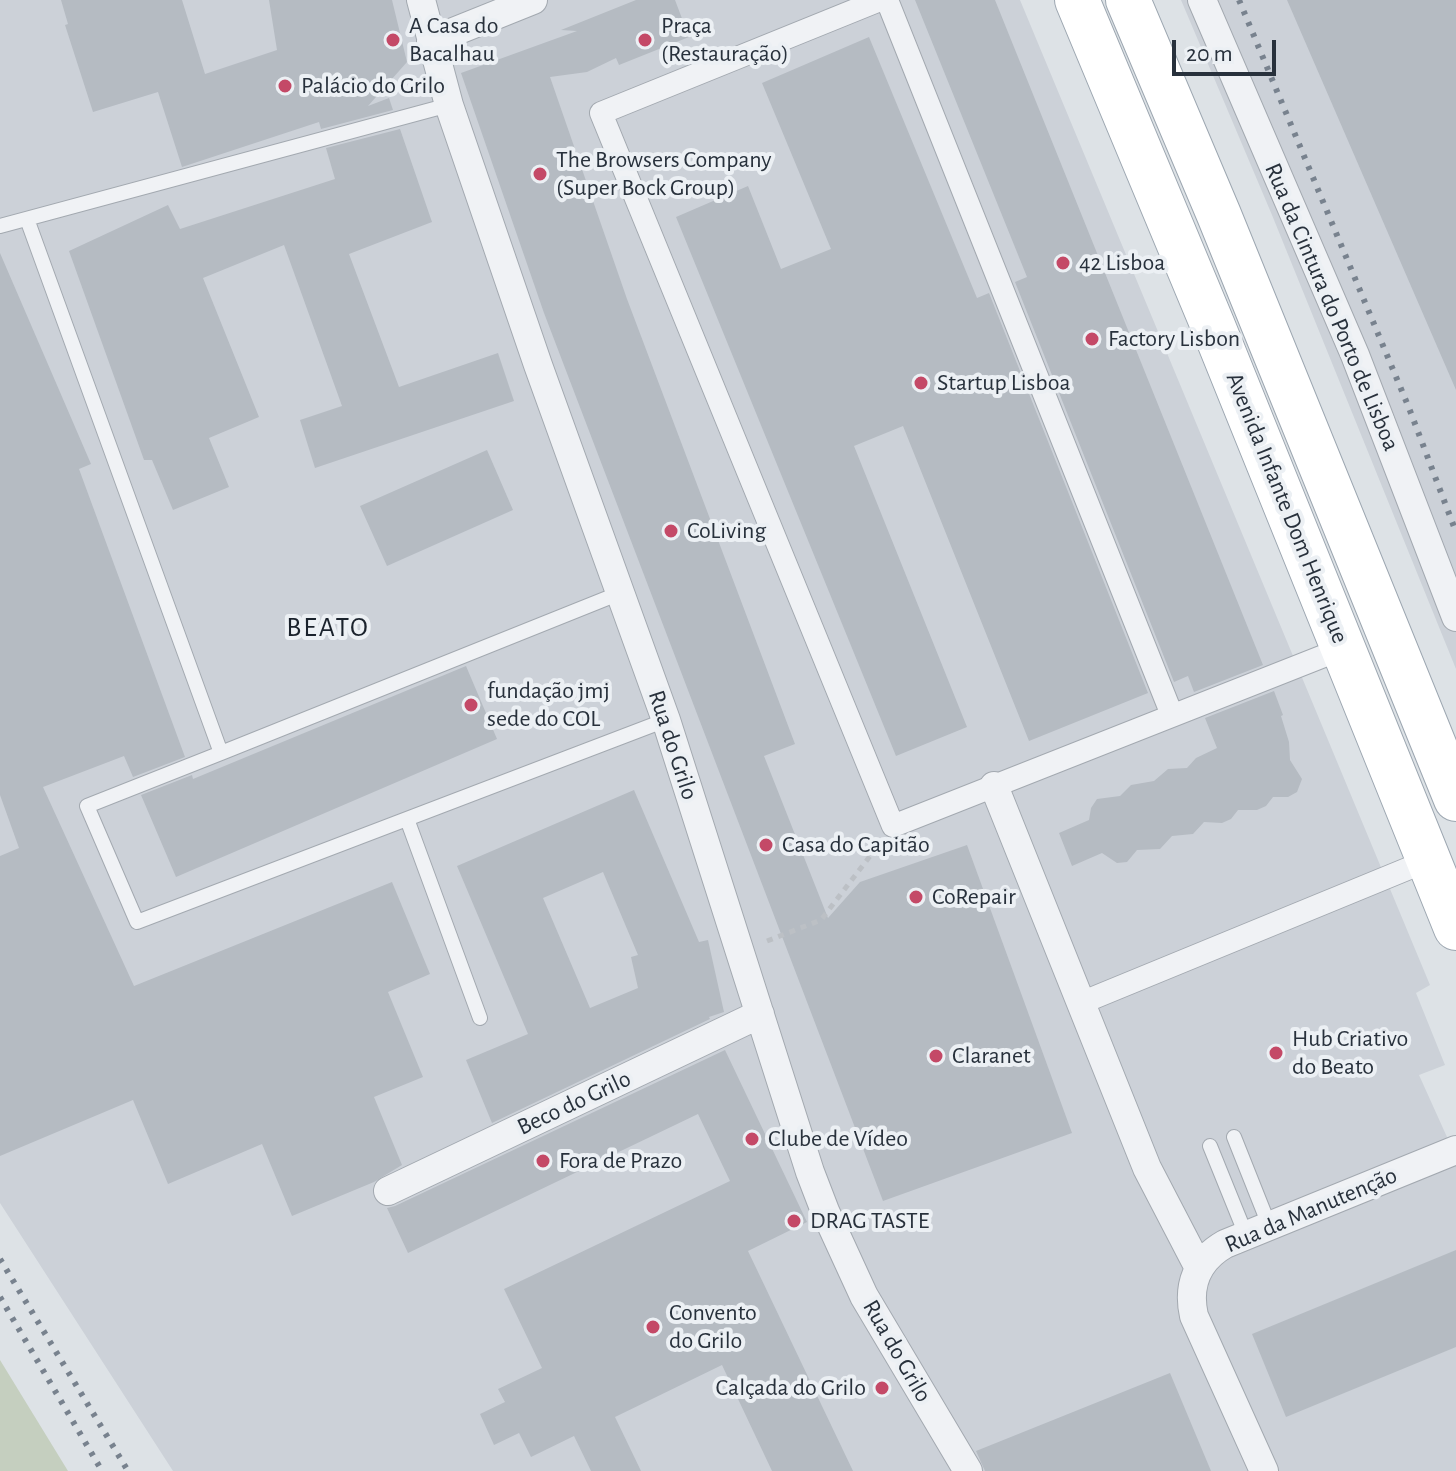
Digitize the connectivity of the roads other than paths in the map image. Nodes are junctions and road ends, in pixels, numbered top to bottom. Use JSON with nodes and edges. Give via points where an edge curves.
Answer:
{"nodes":[{"id":1,"x":421,"y":0,"type":"edge"},
{"id":2,"x":533,"y":0,"type":"edge"},
{"id":3,"x":880,"y":0,"type":"edge"},
{"id":4,"x":887,"y":0,"type":"edge"},
{"id":5,"x":1077,"y":0,"type":"edge"},
{"id":6,"x":1128,"y":0,"type":"edge"},
{"id":7,"x":1202,"y":0,"type":"edge"},
{"id":8,"x":431,"y":41,"type":"junction"},
{"id":9,"x":449,"y":105,"type":"junction"},
{"id":10,"x":27,"y":219,"type":"junction"},
{"id":11,"x":0,"y":226,"type":"edge"},
{"id":12,"x":620,"y":593,"type":"junction"},
{"id":13,"x":1456,"y":617,"type":"edge"},
{"id":14,"x":1344,"y":648,"type":"junction"},
{"id":15,"x":1172,"y":715,"type":"junction"},
{"id":16,"x":666,"y":720,"type":"junction"},
{"id":17,"x":221,"y":753,"type":"junction"},
{"id":18,"x":994,"y":786,"type":"junction"},
{"id":19,"x":1456,"y":799,"type":"edge"},
{"id":20,"x":407,"y":819,"type":"junction"},
{"id":21,"x":1429,"y":860,"type":"junction"},
{"id":22,"x":1456,"y":928,"type":"edge"},
{"id":23,"x":1081,"y":1003,"type":"junction"},
{"id":24,"x":760,"y":1014,"type":"junction"},
{"id":25,"x":480,"y":1018,"type":"dead end"},
{"id":26,"x":1234,"y":1137,"type":"dead end"},
{"id":27,"x":1210,"y":1146,"type":"dead end"},
{"id":28,"x":1456,"y":1150,"type":"edge"},
{"id":29,"x":388,"y":1191,"type":"dead end"},
{"id":30,"x":1257,"y":1230,"type":"junction"},
{"id":31,"x":1199,"y":1268,"type":"junction"},
{"id":32,"x":968,"y":1471,"type":"edge"},
{"id":33,"x":1264,"y":1471,"type":"edge"}],
"edges":[{"from":1,"to":8,"type":"street","name":"Rua do Grilo"},
{"from":2,"to":8,"type":"street"},
{"from":3,"to":18,"type":"street","via":[[601,113],[893,826]]},
{"from":4,"to":15,"type":"street"},
{"from":5,"to":14,"type":"main road","name":"Avenida Infante Dom Henrique"},
{"from":6,"to":19,"type":"main road","name":"Avenida Infante Dom Henrique"},
{"from":7,"to":13,"type":"street","name":"Rua da Cintura do Porto de Lisboa","via":[[1355,355]]},
{"from":8,"to":9,"type":"street","name":"Rua do Grilo"},
{"from":9,"to":10,"type":"lane"},
{"from":9,"to":12,"type":"street","name":"Rua do Grilo"},
{"from":10,"to":11,"type":"lane"},
{"from":10,"to":17,"type":"lane"},
{"from":12,"to":16,"type":"street","name":"Rua do Grilo"},
{"from":12,"to":17,"type":"lane"},
{"from":14,"to":15,"type":"street"},
{"from":14,"to":21,"type":"main road","name":"Avenida Infante Dom Henrique"},
{"from":15,"to":18,"type":"street"},
{"from":16,"to":20,"type":"lane"},
{"from":16,"to":24,"type":"street","name":"Rua do Grilo"},
{"from":17,"to":20,"type":"lane","via":[[87,806],[137,922]]},
{"from":18,"to":23,"type":"street"},
{"from":20,"to":25,"type":"lane"},
{"from":21,"to":22,"type":"main road","name":"Avenida Infante Dom Henrique"},
{"from":21,"to":23,"type":"street"},
{"from":23,"to":31,"type":"street","via":[[1147,1168]]},
{"from":24,"to":29,"type":"street","name":"Beco do Grilo"},
{"from":24,"to":32,"type":"street","name":"Rua do Grilo","via":[[810,1172],[841,1249]]},
{"from":26,"to":30,"type":"lane"},
{"from":27,"to":30,"type":"lane"},
{"from":28,"to":30,"type":"street","name":"Rua da Manutenção"},
{"from":30,"to":31,"type":"street","name":"Rua da Manutenção","via":[[1212,1251]]},
{"from":31,"to":33,"type":"street","name":"Rua da Manutenção","via":[[1192,1288],[1194,1316]]}]}
